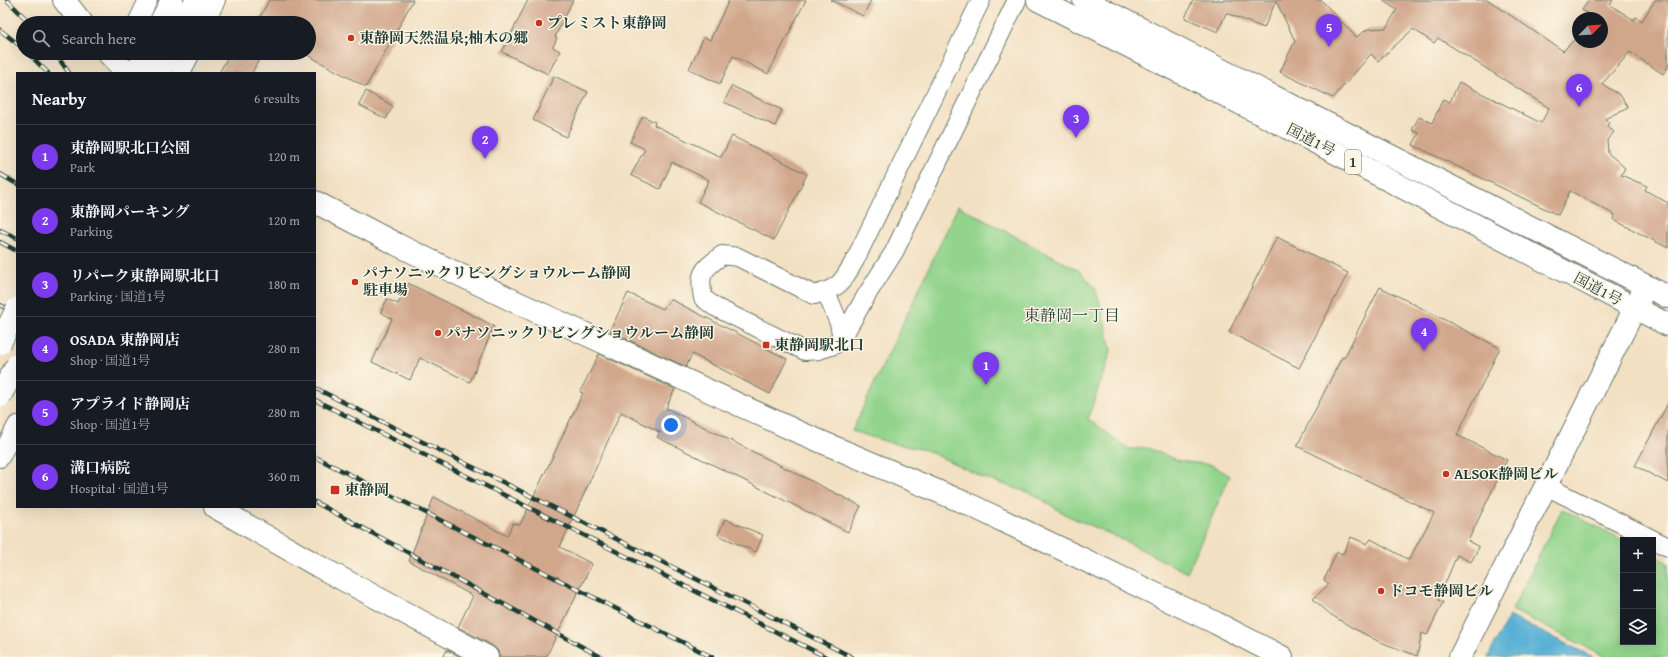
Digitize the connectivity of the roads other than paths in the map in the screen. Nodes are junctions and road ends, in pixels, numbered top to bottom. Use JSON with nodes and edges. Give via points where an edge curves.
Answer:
{"nodes":[{"id":1,"x":64,"y":0,"type":"edge"},
{"id":2,"x":148,"y":0,"type":"edge"},
{"id":3,"x":172,"y":0,"type":"edge"},
{"id":4,"x":196,"y":0,"type":"edge"},
{"id":5,"x":216,"y":0,"type":"edge"},
{"id":6,"x":981,"y":0,"type":"edge"},
{"id":7,"x":1017,"y":0,"type":"edge"},
{"id":8,"x":1038,"y":0,"type":"edge"},
{"id":9,"x":1084,"y":0,"type":"edge"},
{"id":10,"x":77,"y":16,"type":"edge"},
{"id":11,"x":140,"y":16,"type":"edge"},
{"id":12,"x":164,"y":16,"type":"edge"},
{"id":13,"x":188,"y":16,"type":"edge"},
{"id":14,"x":208,"y":16,"type":"edge"},
{"id":15,"x":166,"y":60,"type":"edge"},
{"id":16,"x":187,"y":60,"type":"edge"},
{"id":17,"x":160,"y":72,"type":"edge"},
{"id":18,"x":181,"y":72,"type":"edge"},
{"id":19,"x":316,"y":203,"type":"edge"},
{"id":20,"x":1646,"y":286,"type":"junction"},
{"id":21,"x":826,"y":292,"type":"junction"},
{"id":22,"x":1668,"y":297,"type":"edge"},
{"id":23,"x":1635,"y":308,"type":"junction"},
{"id":24,"x":16,"y":311,"type":"edge"},
{"id":25,"x":1668,"y":325,"type":"edge"},
{"id":26,"x":842,"y":338,"type":"junction"},
{"id":27,"x":0,"y":342,"type":"edge"},
{"id":28,"x":16,"y":367,"type":"edge"},
{"id":29,"x":0,"y":385,"type":"edge"},
{"id":30,"x":16,"y":394,"type":"edge"},
{"id":31,"x":0,"y":396,"type":"edge"},
{"id":32,"x":16,"y":427,"type":"edge"},
{"id":33,"x":0,"y":458,"type":"edge"},
{"id":34,"x":1546,"y":486,"type":"junction"},
{"id":35,"x":217,"y":508,"type":"edge"},
{"id":36,"x":1668,"y":547,"type":"edge"},
{"id":37,"x":487,"y":657,"type":"edge"},
{"id":38,"x":1282,"y":657,"type":"edge"},
{"id":39,"x":1460,"y":657,"type":"edge"}],
"edges":[{"from":1,"to":10,"type":"main road"},
{"from":2,"to":11,"type":"street"},
{"from":3,"to":12,"type":"main road"},
{"from":4,"to":13,"type":"main road"},
{"from":5,"to":14,"type":"street"},
{"from":6,"to":21,"type":"street","via":[[855,260],[837,286]]},
{"from":7,"to":26,"type":"street","via":[[894,252]]},
{"from":8,"to":23,"type":"main road","name":"国道1号","number":"1"},
{"from":9,"to":20,"type":"main road","name":"国道1号","number":"1"},
{"from":15,"to":17,"type":"main road"},
{"from":16,"to":18,"type":"street"},
{"from":19,"to":38,"type":"main road","via":[[516,302],[796,431],[970,505]]},
{"from":20,"to":22,"type":"main road","name":"国道1号","number":"1"},
{"from":20,"to":23,"type":"main road"},
{"from":21,"to":26,"type":"street","via":[[840,323]]},
{"from":21,"to":26,"type":"street","via":[[814,295],[738,257],[722,255],[703,270],[700,284],[703,298],[715,307],[805,350],[819,350],[834,345]]},
{"from":23,"to":25,"type":"main road","name":"国道1号","number":"1"},
{"from":23,"to":34,"type":"main road"},
{"from":24,"to":27,"type":"main road","bridge":true},
{"from":28,"to":31,"type":"main road","bridge":true},
{"from":29,"to":30,"type":"main road"},
{"from":32,"to":33,"type":"street"},
{"from":34,"to":36,"type":"street"},
{"from":34,"to":39,"type":"main road"},
{"from":35,"to":37,"type":"main road"}]}
